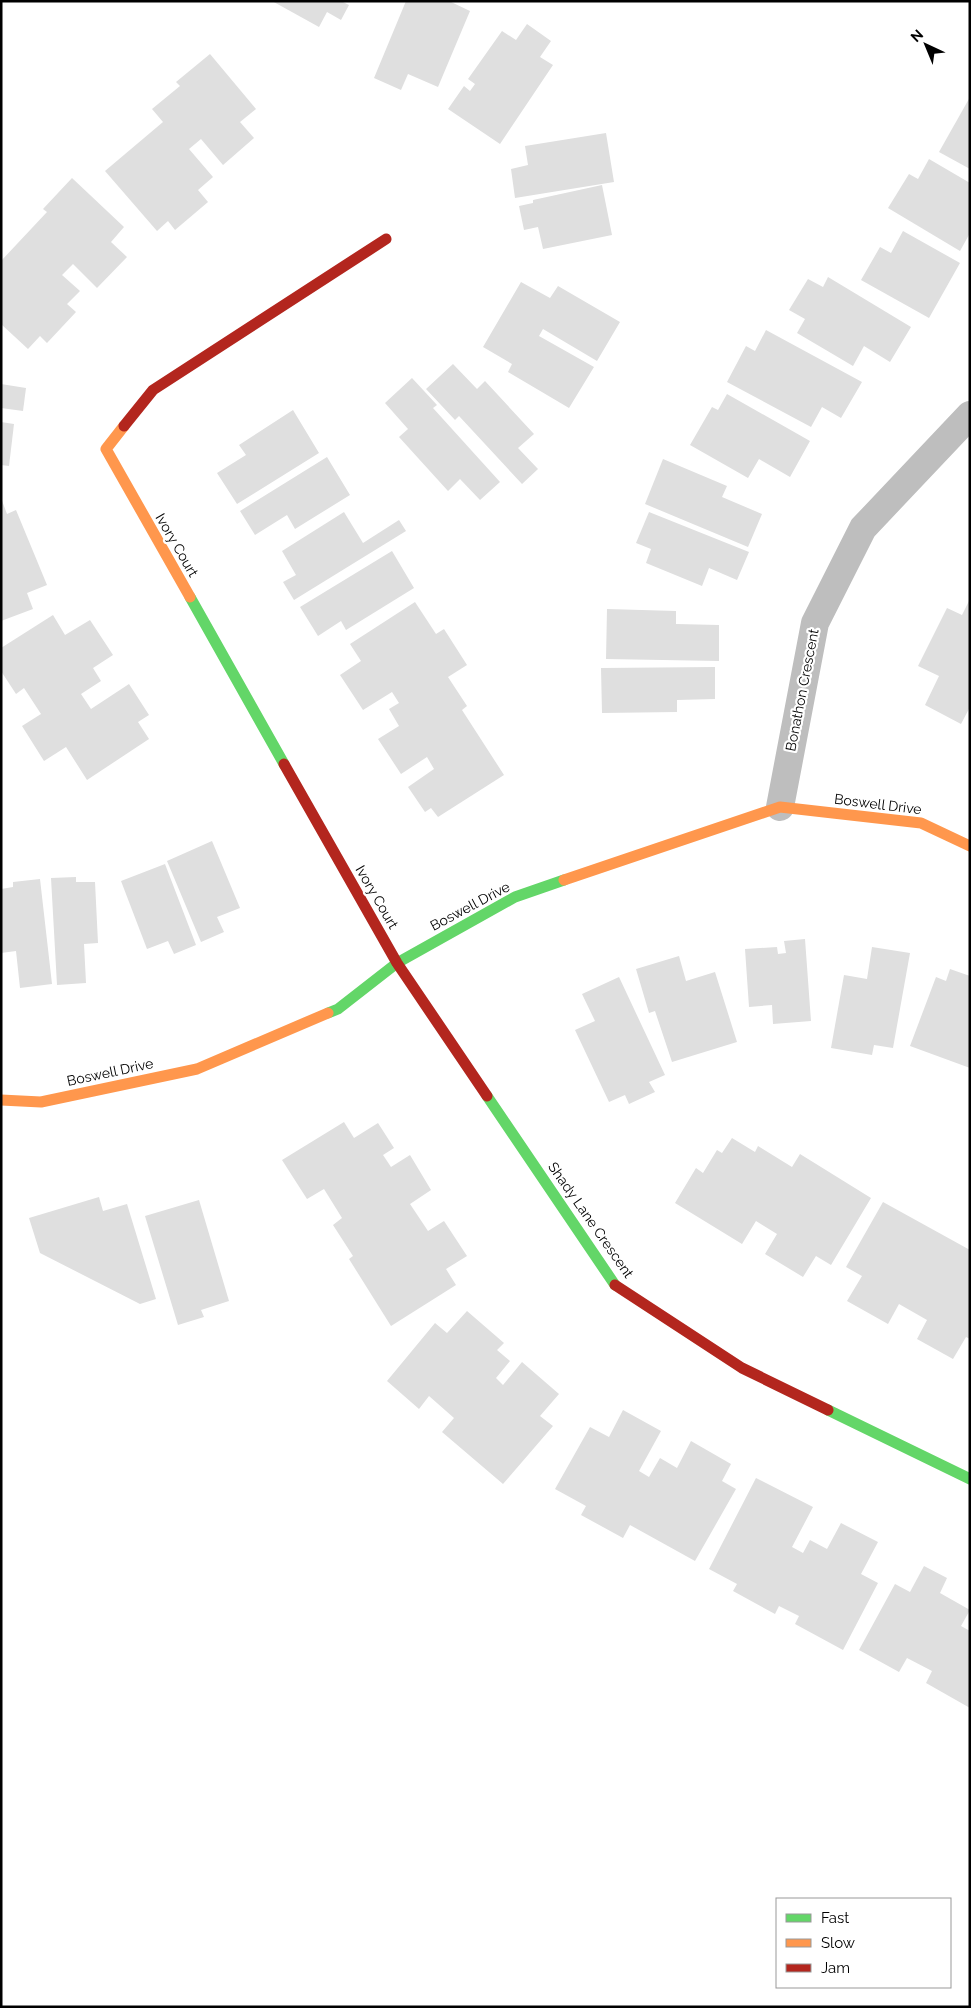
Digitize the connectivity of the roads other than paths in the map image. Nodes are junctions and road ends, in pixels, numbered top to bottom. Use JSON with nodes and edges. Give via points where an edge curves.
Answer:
{"nodes":[{"id":1,"x":386,"y":239,"type":"dead end"},
{"id":2,"x":970,"y":415,"type":"edge"},
{"id":3,"x":780,"y":807,"type":"junction"},
{"id":4,"x":970,"y":846,"type":"edge"},
{"id":5,"x":397,"y":963,"type":"junction"},
{"id":6,"x":1,"y":1100,"type":"edge"},
{"id":7,"x":970,"y":1479,"type":"edge"}],
"edges":[{"from":1,"to":5,"type":"street","name":"Ivory Court","via":[[153,390],[106,449]]},
{"from":2,"to":3,"type":"street","name":"Bonathon Crescent","via":[[863,528],[815,623]]},
{"from":3,"to":4,"type":"street","name":"Boswell Drive","via":[[921,823]]},
{"from":3,"to":5,"type":"street","name":"Boswell Drive","via":[[515,897]]},
{"from":5,"to":6,"type":"street","name":"Boswell Drive","via":[[338,1008],[197,1069],[41,1102]]},
{"from":5,"to":7,"type":"street","name":"Shady Lane Crescent","via":[[616,1286],[742,1368]]}]}
